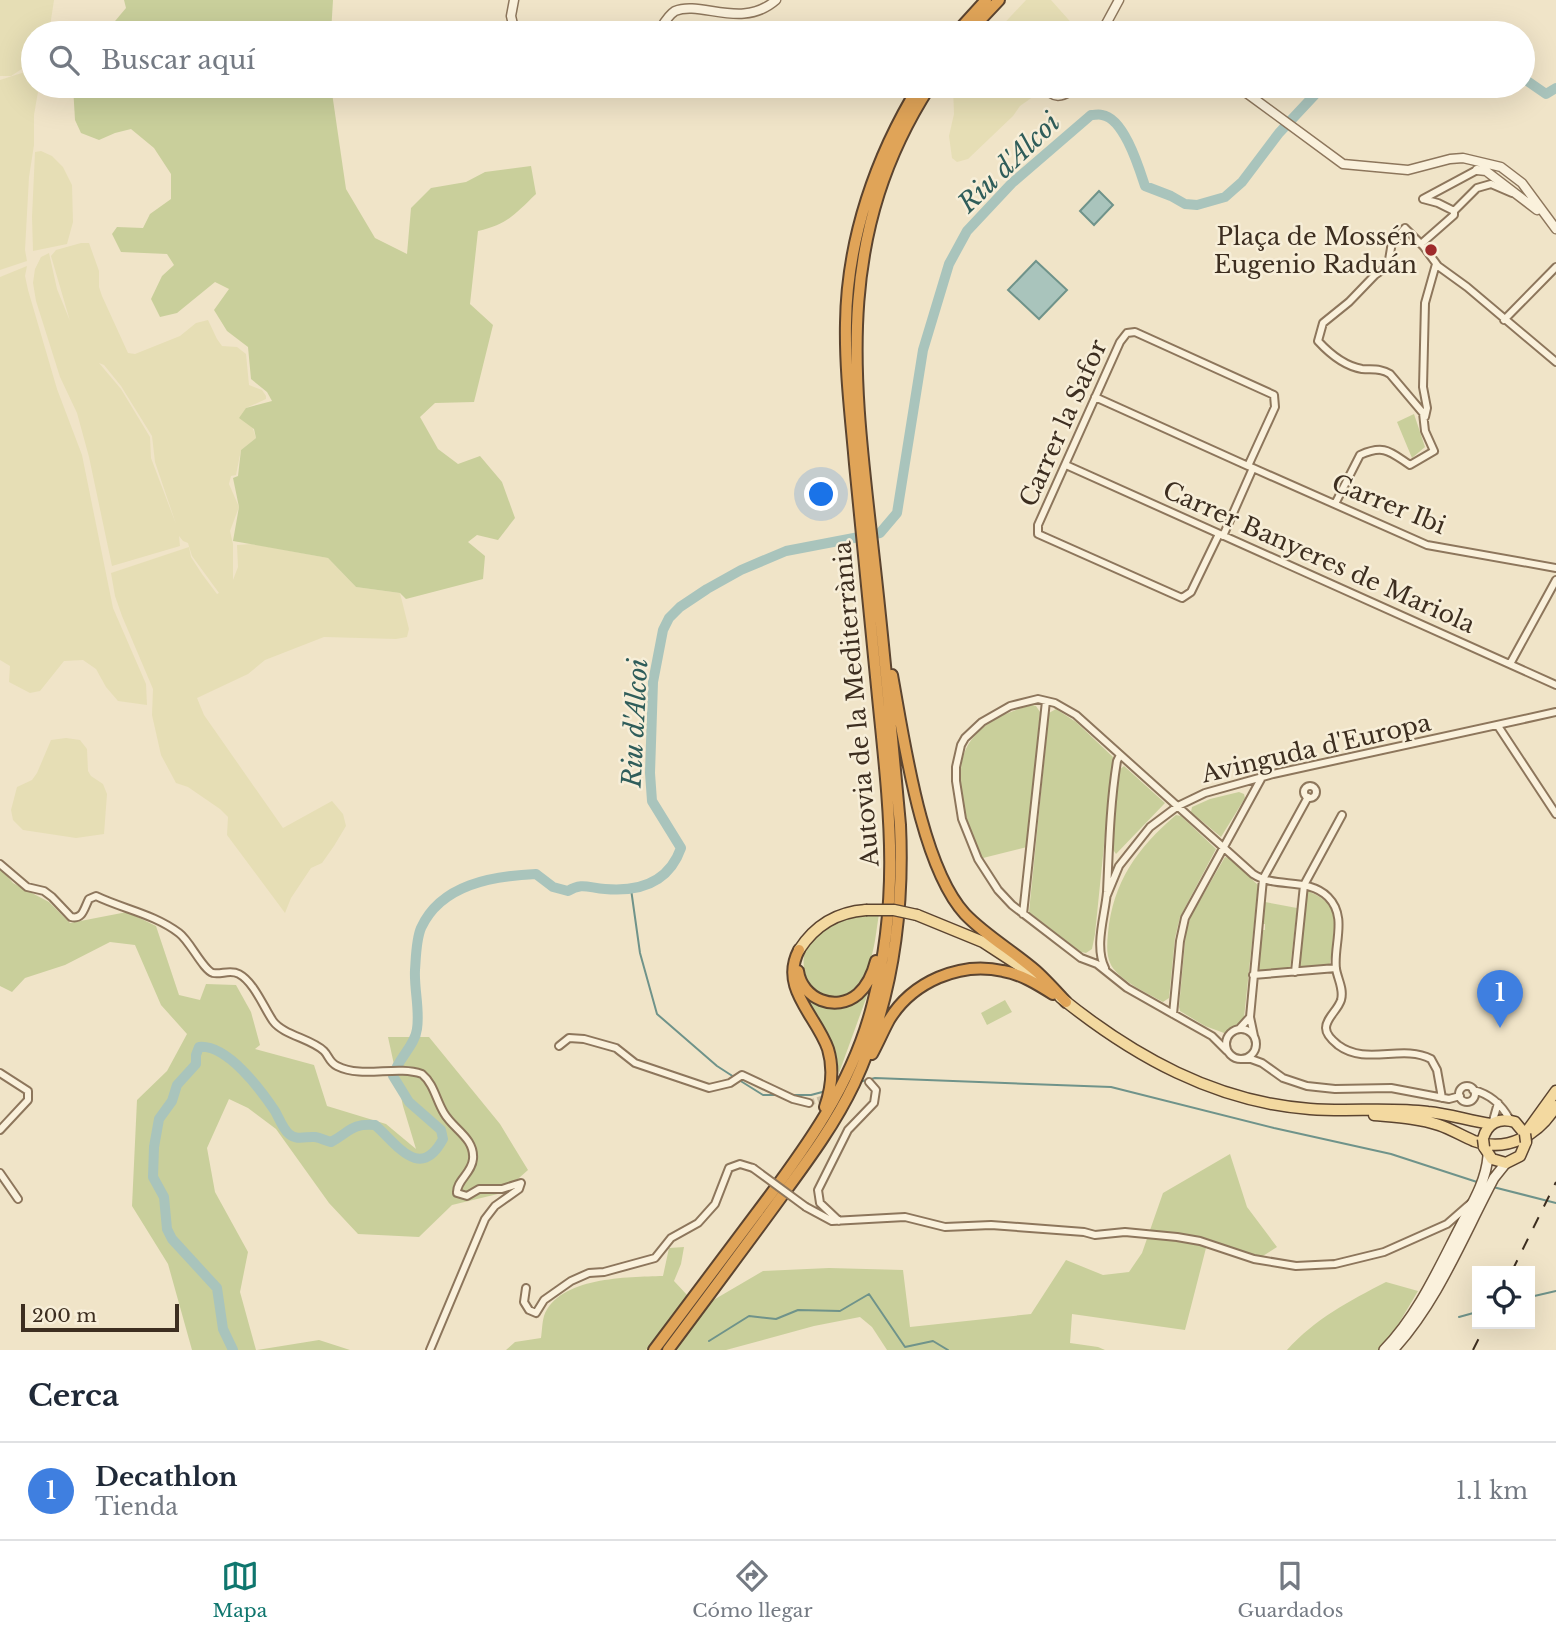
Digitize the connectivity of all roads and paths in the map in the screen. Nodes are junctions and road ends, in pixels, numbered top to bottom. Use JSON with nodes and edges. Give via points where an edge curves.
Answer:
{"nodes":[{"id":1,"x":514,"y":0,"type":"edge"},
{"id":2,"x":776,"y":0,"type":"edge"},
{"id":3,"x":986,"y":0,"type":"edge"},
{"id":4,"x":999,"y":0,"type":"edge"},
{"id":5,"x":1119,"y":0,"type":"edge"},
{"id":6,"x":512,"y":21,"type":"edge"},
{"id":7,"x":666,"y":21,"type":"edge"},
{"id":8,"x":967,"y":21,"type":"edge"},
{"id":9,"x":979,"y":21,"type":"edge"},
{"id":10,"x":1108,"y":21,"type":"edge"},
{"id":11,"x":912,"y":98,"type":"edge"},
{"id":12,"x":923,"y":98,"type":"edge"},
{"id":13,"x":1253,"y":98,"type":"edge"},
{"id":14,"x":1477,"y":170,"type":"joint"},
{"id":15,"x":1523,"y":198,"type":"junction"},
{"id":16,"x":1454,"y":211,"type":"junction"},
{"id":17,"x":1542,"y":212,"type":"junction"},
{"id":18,"x":1556,"y":229,"type":"edge"},
{"id":19,"x":1421,"y":244,"type":"junction"},
{"id":20,"x":1436,"y":264,"type":"junction"},
{"id":21,"x":1556,"y":267,"type":"edge"},
{"id":22,"x":853,"y":292,"type":"junction"},
{"id":23,"x":1504,"y":320,"type":"junction"},
{"id":24,"x":1556,"y":362,"type":"edge"},
{"id":25,"x":1095,"y":397,"type":"junction"},
{"id":26,"x":1425,"y":419,"type":"junction"},
{"id":27,"x":1066,"y":465,"type":"junction"},
{"id":28,"x":1251,"y":467,"type":"junction"},
{"id":29,"x":1335,"y":504,"type":"junction"},
{"id":30,"x":1221,"y":535,"type":"junction"},
{"id":31,"x":1556,"y":568,"type":"edge"},
{"id":32,"x":1556,"y":580,"type":"edge"},
{"id":33,"x":882,"y":656,"type":"junction"},
{"id":34,"x":1510,"y":664,"type":"junction"},
{"id":35,"x":1556,"y":685,"type":"edge"},
{"id":36,"x":1046,"y":701,"type":"junction"},
{"id":37,"x":1556,"y":712,"type":"edge"},
{"id":38,"x":1498,"y":726,"type":"junction"},
{"id":39,"x":1120,"y":755,"type":"junction"},
{"id":40,"x":1261,"y":779,"type":"junction"},
{"id":41,"x":1308,"y":797,"type":"dead end"},
{"id":42,"x":1178,"y":806,"type":"junction"},
{"id":43,"x":1556,"y":814,"type":"edge"},
{"id":44,"x":1342,"y":815,"type":"dead end"},
{"id":45,"x":1223,"y":849,"type":"junction"},
{"id":46,"x":0,"y":864,"type":"edge"},
{"id":47,"x":1263,"y":879,"type":"junction"},
{"id":48,"x":1304,"y":885,"type":"junction"},
{"id":49,"x":1107,"y":895,"type":"junction"},
{"id":50,"x":1023,"y":914,"type":"junction"},
{"id":51,"x":888,"y":925,"type":"junction"},
{"id":52,"x":799,"y":950,"type":"junction"},
{"id":53,"x":1336,"y":968,"type":"junction"},
{"id":54,"x":1295,"y":972,"type":"junction"},
{"id":55,"x":1108,"y":973,"type":"junction"},
{"id":56,"x":1254,"y":975,"type":"junction"},
{"id":57,"x":1066,"y":1002,"type":"junction"},
{"id":58,"x":1173,"y":1014,"type":"junction"},
{"id":59,"x":1250,"y":1017,"type":"junction"},
{"id":60,"x":1234,"y":1031,"type":"junction"},
{"id":61,"x":1212,"y":1036,"type":"junction"},
{"id":62,"x":1256,"y":1041,"type":"junction"},
{"id":63,"x":559,"y":1046,"type":"dead end"},
{"id":64,"x":1227,"y":1051,"type":"junction"},
{"id":65,"x":1245,"y":1059,"type":"junction"},
{"id":66,"x":1262,"y":1063,"type":"junction"},
{"id":67,"x":0,"y":1073,"type":"edge"},
{"id":68,"x":869,"y":1082,"type":"dead end"},
{"id":69,"x":1556,"y":1082,"type":"edge"},
{"id":70,"x":854,"y":1083,"type":"junction"},
{"id":71,"x":1556,"y":1091,"type":"edge"},
{"id":72,"x":1474,"y":1093,"type":"junction"},
{"id":73,"x":1460,"y":1096,"type":"junction"},
{"id":74,"x":1443,"y":1098,"type":"junction"},
{"id":75,"x":809,"y":1103,"type":"tunnel mouth"},
{"id":76,"x":1498,"y":1103,"type":"junction"},
{"id":77,"x":1556,"y":1105,"type":"edge"},
{"id":78,"x":1315,"y":1110,"type":"junction"},
{"id":79,"x":1468,"y":1121,"type":"junction"},
{"id":80,"x":1512,"y":1121,"type":"junction"},
{"id":81,"x":1492,"y":1124,"type":"junction"},
{"id":82,"x":0,"y":1130,"type":"edge"},
{"id":83,"x":1525,"y":1138,"type":"junction"},
{"id":84,"x":1485,"y":1145,"type":"junction"},
{"id":85,"x":805,"y":1147,"type":"junction"},
{"id":86,"x":1506,"y":1163,"type":"junction"},
{"id":87,"x":0,"y":1173,"type":"edge"},
{"id":88,"x":18,"y":1199,"type":"dead end"},
{"id":89,"x":1473,"y":1202,"type":"junction"},
{"id":90,"x":839,"y":1220,"type":"junction"},
{"id":91,"x":526,"y":1288,"type":"dead end"},
{"id":92,"x":705,"y":1291,"type":"junction"},
{"id":93,"x":430,"y":1350,"type":"edge"},
{"id":94,"x":654,"y":1350,"type":"edge"},
{"id":95,"x":668,"y":1350,"type":"edge"},
{"id":96,"x":1384,"y":1350,"type":"edge"},
{"id":97,"x":1394,"y":1350,"type":"edge"}],
"edges":[{"from":1,"to":6,"type":"street"},
{"from":2,"to":7,"type":"street","via":[[747,12],[683,6]]},
{"from":3,"to":8,"type":"highway"},
{"from":4,"to":9,"type":"highway"},
{"from":5,"to":10,"type":"street"},
{"from":11,"to":22,"type":"highway","name":"Autovia de la Mediterrània","via":[[870,190],[856,240]]},
{"from":12,"to":22,"type":"highway","name":"Autovia de la Mediterrània","via":[[883,181]]},
{"from":13,"to":17,"type":"street","via":[[1336,161],[1408,170],[1463,158],[1489,163],[1518,179]]},
{"from":14,"to":15,"type":"street","via":[[1486,171]]},
{"from":14,"to":16,"type":"street","via":[[1423,199]]},
{"from":15,"to":16,"type":"street","via":[[1491,184],[1477,188]]},
{"from":15,"to":17,"type":"street"},
{"from":16,"to":19,"type":"street"},
{"from":17,"to":18,"type":"street"},
{"from":19,"to":20,"type":"street"},
{"from":19,"to":26,"type":"street","via":[[1405,228],[1392,242],[1388,266],[1323,323],[1318,341],[1352,366],[1390,374]]},
{"from":20,"to":23,"type":"street"},
{"from":20,"to":26,"type":"street","via":[[1425,300]]},
{"from":21,"to":23,"type":"street"},
{"from":22,"to":33,"type":"highway","name":"Autovia de la Mediterrània","via":[[857,395],[877,587],[884,612]]},
{"from":22,"to":33,"type":"highway","name":"Autovia de la Mediterrània","via":[[845,323],[848,402]]},
{"from":23,"to":24,"type":"street"},
{"from":25,"to":27,"type":"street","name":"Carrer la Safor"},
{"from":25,"to":28,"type":"street","name":"Carrer Ibi"},
{"from":25,"to":28,"type":"street","name":"Carrer la Safor","via":[[1124,336],[1131,332],[1274,395],[1276,402]]},
{"from":26,"to":29,"type":"street","via":[[1432,454],[1410,465],[1387,450],[1360,455]]},
{"from":27,"to":30,"type":"street","name":"Carrer Banyeres de Mariola"},
{"from":27,"to":30,"type":"street","name":"Carrer la Safor","via":[[1038,534],[1178,597],[1191,592]]},
{"from":28,"to":29,"type":"street","name":"Carrer Ibi"},
{"from":28,"to":30,"type":"street"},
{"from":29,"to":31,"type":"street","name":"Carrer Ibi","via":[[1427,545]]},
{"from":30,"to":34,"type":"street","name":"Carrer Banyeres de Mariola"},
{"from":32,"to":34,"type":"street"},
{"from":33,"to":51,"type":"highway","name":"Autovia de la Mediterrània","via":[[892,861]]},
{"from":33,"to":57,"type":"highway","via":[[942,878],[980,928],[1037,972]]},
{"from":33,"to":70,"type":"highway","name":"Autovia de la Mediterrània","via":[[900,825],[900,902],[885,995]]},
{"from":34,"to":35,"type":"street","name":"Carrer Banyeres de Mariola"},
{"from":36,"to":39,"type":"street","via":[[1076,716]]},
{"from":36,"to":50,"type":"street"},
{"from":36,"to":50,"type":"street","via":[[1019,703],[990,716],[965,738],[956,767],[958,800],[969,839],[986,874]]},
{"from":37,"to":38,"type":"street","name":"Avinguda d'Europa"},
{"from":38,"to":40,"type":"street","name":"Avinguda d'Europa"},
{"from":38,"to":43,"type":"street"},
{"from":39,"to":42,"type":"street"},
{"from":39,"to":49,"type":"street","via":[[1110,820]]},
{"from":40,"to":42,"type":"street","name":"Avinguda d'Europa","via":[[1205,793]]},
{"from":40,"to":45,"type":"street"},
{"from":41,"to":47,"type":"street"},
{"from":42,"to":45,"type":"street"},
{"from":42,"to":49,"type":"street","name":"Avinguda d'Europa","via":[[1139,838],[1119,866]]},
{"from":44,"to":48,"type":"street"},
{"from":45,"to":47,"type":"street"},
{"from":45,"to":58,"type":"street","via":[[1183,925]]},
{"from":46,"to":93,"type":"street","via":[[27,887],[44,891],[71,917],[82,915],[89,899],[96,896],[174,930],[214,974],[242,975],[274,1023],[324,1051],[334,1064],[344,1069],[416,1072],[426,1077],[444,1114],[473,1151],[472,1167],[457,1193],[467,1196],[479,1189],[522,1184],[485,1219]]},
{"from":47,"to":48,"type":"street"},
{"from":47,"to":56,"type":"street"},
{"from":48,"to":53,"type":"street","via":[[1322,892],[1334,904],[1339,924]]},
{"from":48,"to":54,"type":"street"},
{"from":49,"to":55,"type":"street","via":[[1101,955]]},
{"from":50,"to":55,"type":"street"},
{"from":51,"to":52,"type":"highway","via":[[873,972],[860,992],[847,1001],[828,1003],[807,991],[797,967]]},
{"from":51,"to":85,"type":"highway","name":"Autovia de la Mediterrània","via":[[873,1006],[858,1051]]},
{"from":52,"to":57,"type":"main road","bridge":true,"via":[[823,923],[846,913],[894,910],[951,927],[983,943],[1029,971]]},
{"from":52,"to":85,"type":"highway","via":[[794,966],[796,990],[822,1037],[832,1076],[826,1103]]},
{"from":53,"to":54,"type":"street"},
{"from":53,"to":74,"type":"street","via":[[1341,1001],[1326,1024],[1334,1041],[1362,1054],[1431,1059]]},
{"from":54,"to":56,"type":"street"},
{"from":55,"to":58,"type":"street"},
{"from":56,"to":59,"type":"street"},
{"from":57,"to":70,"type":"highway","via":[[1005,971],[974,968],[946,975],[919,989],[898,1008]]},
{"from":57,"to":78,"type":"main road","via":[[1153,1061],[1193,1082],[1247,1100]]},
{"from":58,"to":61,"type":"street"},
{"from":59,"to":60,"type":"street"},
{"from":59,"to":62,"type":"street"},
{"from":60,"to":61,"type":"street"},
{"from":60,"to":62,"type":"street","via":[[1249,1031]]},
{"from":60,"to":64,"type":"street","via":[[1227,1039]]},
{"from":61,"to":64,"type":"street"},
{"from":62,"to":65,"type":"street","via":[[1252,1056]]},
{"from":62,"to":66,"type":"street"},
{"from":63,"to":75,"type":"street","via":[[569,1038],[579,1038],[616,1048],[635,1063],[709,1088],[742,1075]]},
{"from":64,"to":65,"type":"street"},
{"from":65,"to":66,"type":"street"},
{"from":66,"to":74,"type":"street","via":[[1283,1078],[1307,1086],[1391,1088]]},
{"from":67,"to":82,"type":"street","via":[[27,1091],[28,1100]]},
{"from":68,"to":90,"type":"street","via":[[876,1090],[874,1103],[848,1130],[818,1190],[820,1203]]},
{"from":69,"to":80,"type":"main road","via":[[1529,1114]]},
{"from":70,"to":92,"type":"highway","name":"Autovia de la Mediterrània","via":[[821,1142]]},
{"from":71,"to":83,"type":"main road"},
{"from":72,"to":73,"type":"street","via":[[1468,1101]]},
{"from":72,"to":73,"type":"street","via":[[1462,1087]]},
{"from":72,"to":76,"type":"street"},
{"from":73,"to":74,"type":"street"},
{"from":76,"to":80,"type":"street"},
{"from":76,"to":81,"type":"street"},
{"from":77,"to":78,"type":"main road","via":[[1528,1136],[1496,1145],[1423,1121]]},
{"from":78,"to":79,"type":"main road","via":[[1418,1111]]},
{"from":79,"to":81,"type":"main road"},
{"from":79,"to":84,"type":"main road"},
{"from":80,"to":81,"type":"main road"},
{"from":80,"to":83,"type":"main road"},
{"from":81,"to":84,"type":"main road"},
{"from":83,"to":86,"type":"main road","via":[[1520,1156]]},
{"from":84,"to":86,"type":"main road","via":[[1496,1161]]},
{"from":84,"to":89,"type":"main road","via":[[1486,1175]]},
{"from":85,"to":92,"type":"highway","name":"Autovia de la Mediterrània"},
{"from":86,"to":97,"type":"main road","via":[[1429,1302]]},
{"from":87,"to":88,"type":"street"},
{"from":89,"to":90,"type":"street","via":[[1447,1224],[1384,1252],[1335,1264],[1296,1266],[1177,1237],[991,1225],[945,1227],[905,1217]]},
{"from":89,"to":96,"type":"main road","via":[[1414,1313]]},
{"from":90,"to":91,"type":"street","bridge":true,"via":[[822,1217],[753,1168],[740,1164],[729,1168],[715,1204],[698,1223],[671,1238],[656,1258],[571,1281],[544,1300],[536,1313],[524,1302]]},
{"from":92,"to":94,"type":"highway","name":"Autovia de la Mediterrània"},
{"from":92,"to":95,"type":"highway","name":"Autovia de la Mediterrània"}]}
